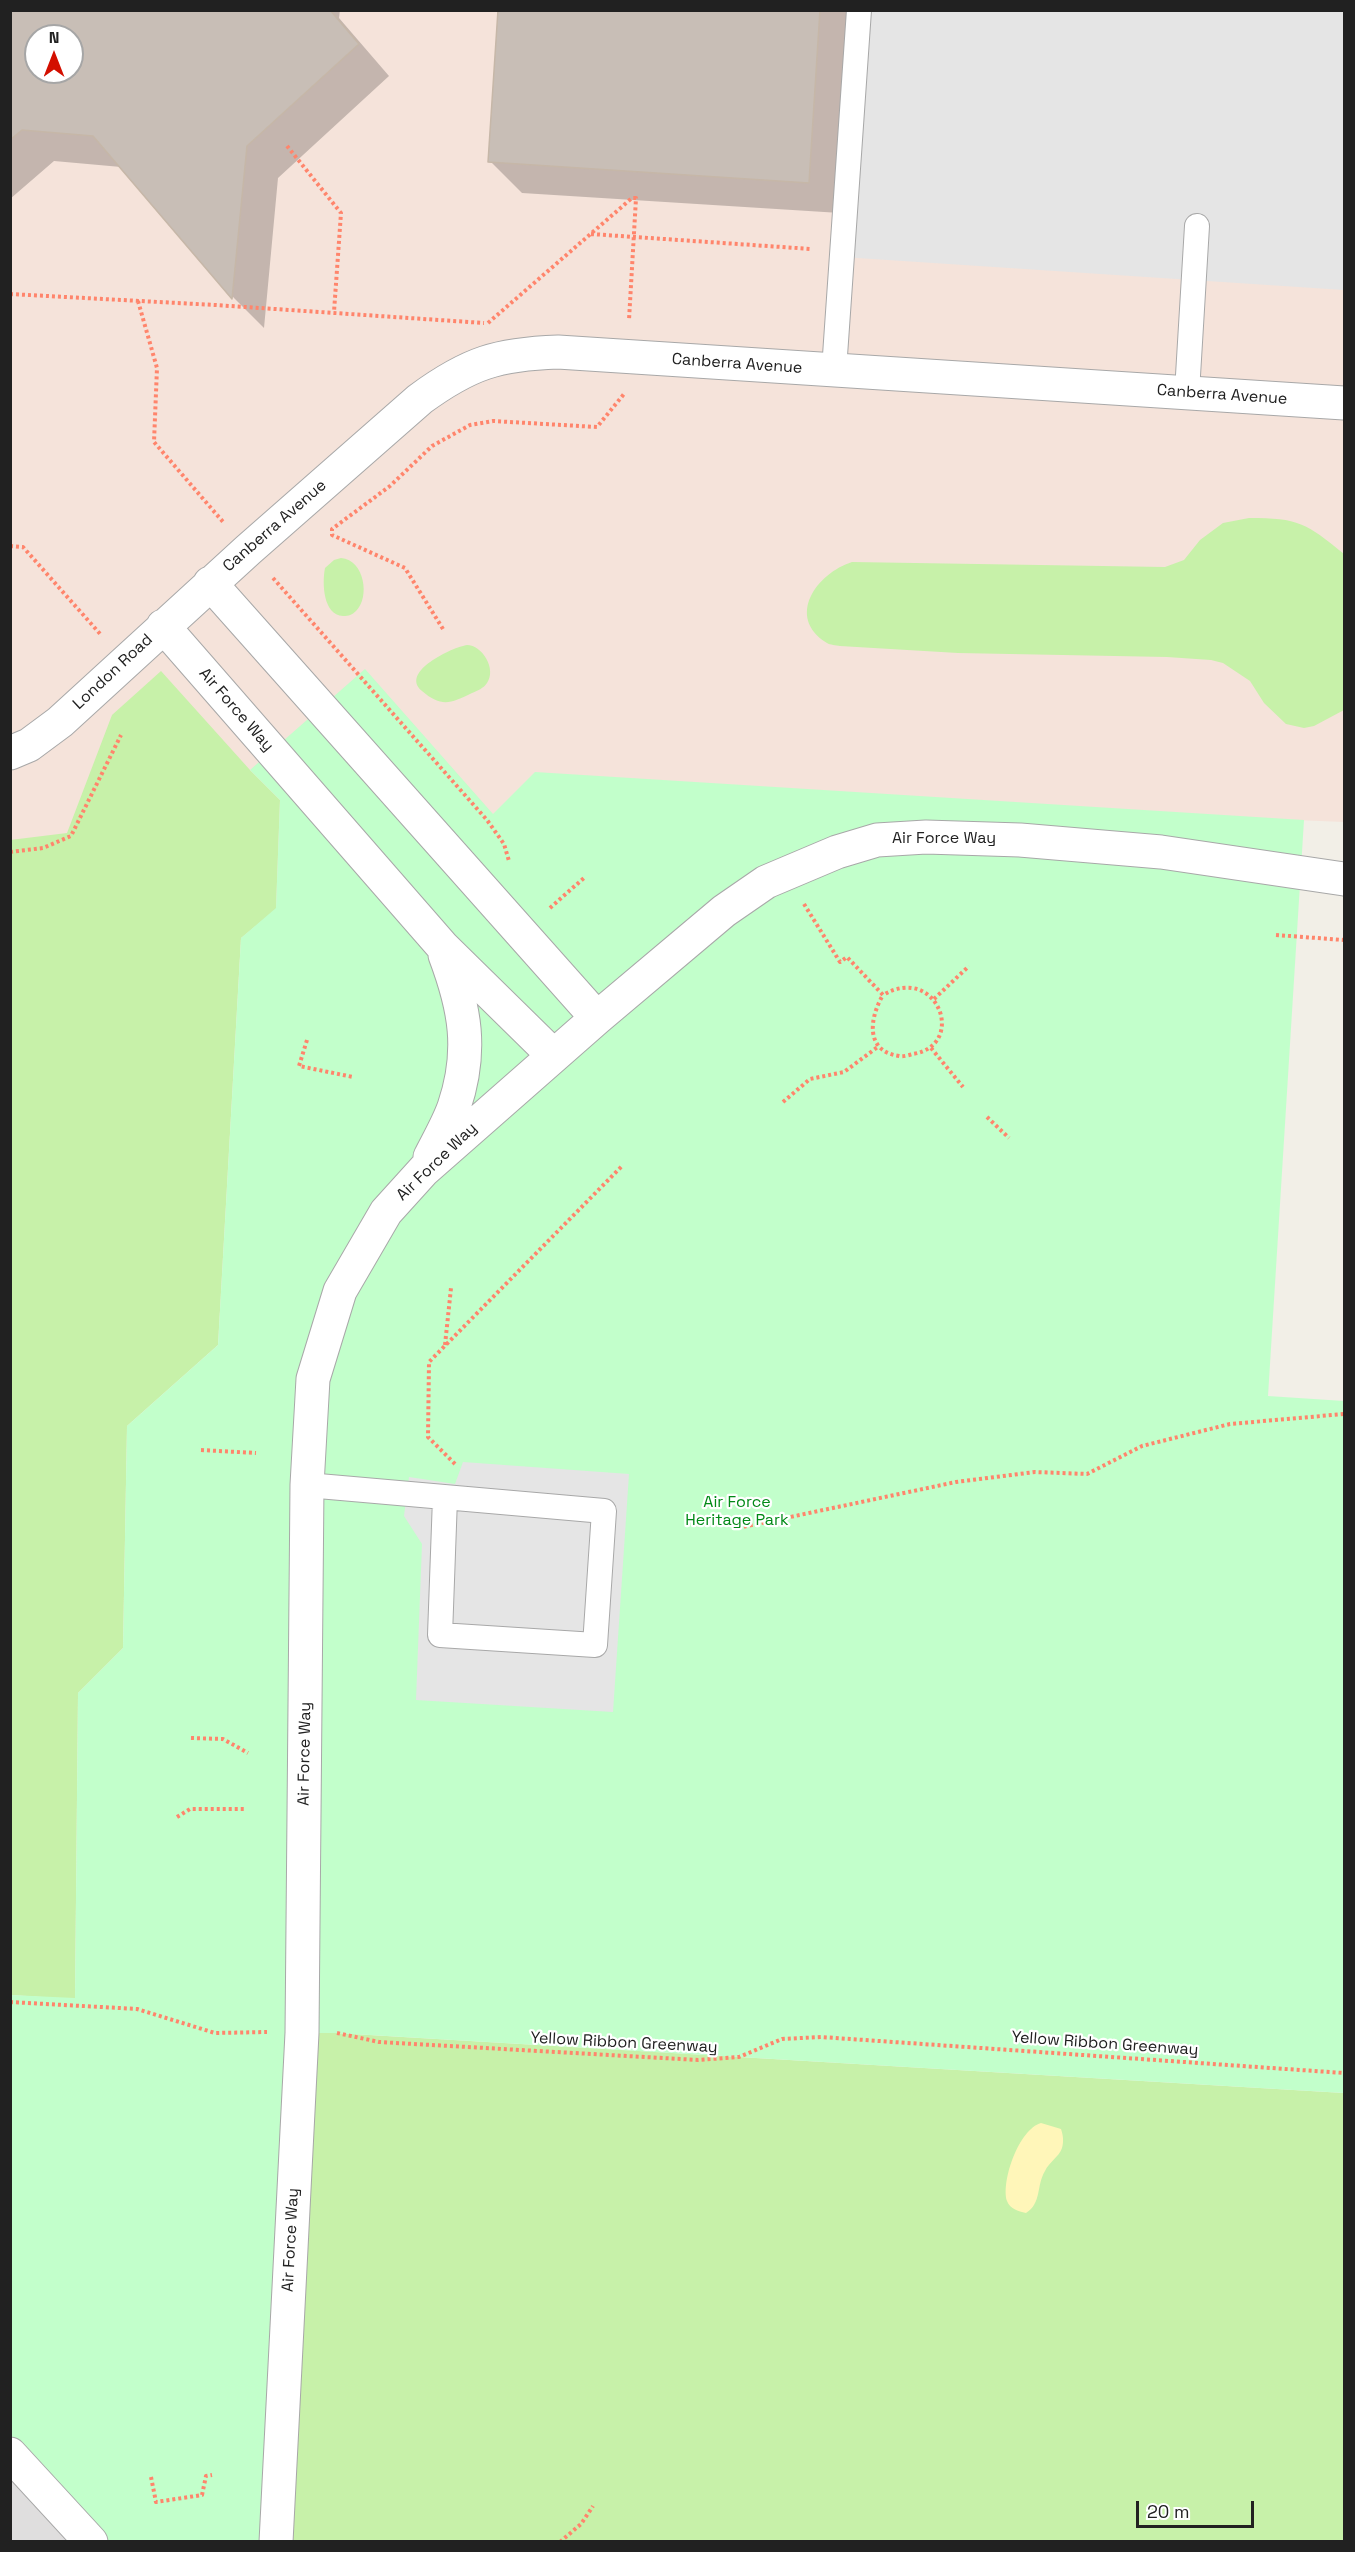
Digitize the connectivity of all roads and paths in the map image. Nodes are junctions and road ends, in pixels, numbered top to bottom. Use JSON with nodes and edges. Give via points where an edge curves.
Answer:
{"nodes":[{"id":1,"x":859,"y":10,"type":"edge"},
{"id":2,"x":287,"y":147,"type":"dead end"},
{"id":3,"x":1197,"y":226,"type":"dead end"},
{"id":4,"x":591,"y":234,"type":"junction"},
{"id":5,"x":634,"y":237,"type":"junction"},
{"id":6,"x":843,"y":251,"type":"junction"},
{"id":7,"x":10,"y":294,"type":"edge"},
{"id":8,"x":138,"y":301,"type":"junction"},
{"id":9,"x":334,"y":312,"type":"junction"},
{"id":10,"x":488,"y":323,"type":"junction"},
{"id":11,"x":478,"y":330,"type":"dead end"},
{"id":12,"x":627,"y":357,"type":"junction"},
{"id":13,"x":834,"y":370,"type":"junction"},
{"id":14,"x":1187,"y":392,"type":"junction"},
{"id":15,"x":1344,"y":403,"type":"edge"},
{"id":16,"x":10,"y":546,"type":"edge"},
{"id":17,"x":248,"y":550,"type":"junction"},
{"id":18,"x":210,"y":583,"type":"junction"},
{"id":19,"x":163,"y":626,"type":"junction"},
{"id":20,"x":443,"y":628,"type":"dead end"},
{"id":21,"x":105,"y":639,"type":"dead end"},
{"id":22,"x":121,"y":735,"type":"dead end"},
{"id":23,"x":10,"y":753,"type":"edge"},
{"id":24,"x":487,"y":820,"type":"dead end"},
{"id":25,"x":10,"y":852,"type":"edge"},
{"id":26,"x":785,"y":873,"type":"junction"},
{"id":27,"x":585,"y":877,"type":"dead end"},
{"id":28,"x":1344,"y":879,"type":"edge"},
{"id":29,"x":547,"y":910,"type":"dead end"},
{"id":30,"x":1276,"y":935,"type":"dead end"},
{"id":31,"x":1344,"y":940,"type":"edge"},
{"id":32,"x":443,"y":947,"type":"junction"},
{"id":33,"x":969,"y":966,"type":"dead end"},
{"id":34,"x":883,"y":994,"type":"junction"},
{"id":35,"x":934,"y":999,"type":"junction"},
{"id":36,"x":597,"y":1017,"type":"junction"},
{"id":37,"x":307,"y":1040,"type":"dead end"},
{"id":38,"x":879,"y":1046,"type":"junction"},
{"id":39,"x":931,"y":1048,"type":"junction"},
{"id":40,"x":554,"y":1056,"type":"junction"},
{"id":41,"x":353,"y":1077,"type":"dead end"},
{"id":42,"x":963,"y":1087,"type":"dead end"},
{"id":43,"x":783,"y":1102,"type":"dead end"},
{"id":44,"x":987,"y":1117,"type":"dead end"},
{"id":45,"x":1009,"y":1138,"type":"dead end"},
{"id":46,"x":623,"y":1165,"type":"dead end"},
{"id":47,"x":424,"y":1170,"type":"junction"},
{"id":48,"x":451,"y":1288,"type":"dead end"},
{"id":49,"x":445,"y":1346,"type":"junction"},
{"id":50,"x":1344,"y":1414,"type":"edge"},
{"id":51,"x":201,"y":1450,"type":"dead end"},
{"id":52,"x":256,"y":1453,"type":"dead end"},
{"id":53,"x":460,"y":1469,"type":"dead end"},
{"id":54,"x":307,"y":1485,"type":"junction"},
{"id":55,"x":445,"y":1498,"type":"junction"},
{"id":56,"x":738,"y":1528,"type":"dead end"},
{"id":57,"x":191,"y":1738,"type":"dead end"},
{"id":58,"x":248,"y":1753,"type":"dead end"},
{"id":59,"x":246,"y":1809,"type":"dead end"},
{"id":60,"x":177,"y":1817,"type":"dead end"},
{"id":61,"x":10,"y":2002,"type":"edge"},
{"id":62,"x":302,"y":2033,"type":"junction"},
{"id":63,"x":1344,"y":2073,"type":"edge"},
{"id":64,"x":10,"y":2454,"type":"edge"},
{"id":65,"x":212,"y":2475,"type":"dead end"},
{"id":66,"x":151,"y":2478,"type":"dead end"},
{"id":67,"x":593,"y":2506,"type":"dead end"},
{"id":68,"x":91,"y":2541,"type":"edge"},
{"id":69,"x":276,"y":2541,"type":"edge"},
{"id":70,"x":560,"y":2541,"type":"edge"}],
"edges":[{"from":1,"to":6,"type":"lane"},
{"from":2,"to":9,"type":"path","via":[[341,213]]},
{"from":3,"to":14,"type":"lane"},
{"from":4,"to":5,"type":"path"},
{"from":4,"to":5,"type":"path","via":[[636,198]]},
{"from":4,"to":10,"type":"path"},
{"from":5,"to":6,"type":"path"},
{"from":5,"to":12,"type":"path"},
{"from":6,"to":13,"type":"lane"},
{"from":7,"to":8,"type":"path"},
{"from":8,"to":9,"type":"path"},
{"from":8,"to":17,"type":"path","via":[[157,368],[154,442]]},
{"from":9,"to":10,"type":"path"},
{"from":10,"to":11,"type":"path"},
{"from":12,"to":13,"type":"street","name":"Canberra Avenue"},
{"from":12,"to":17,"type":"street","name":"Canberra Avenue","via":[[523,353],[486,361],[450,377]]},
{"from":12,"to":20,"type":"path","via":[[624,394],[597,427],[494,421],[470,425],[432,446],[390,486],[332,529],[332,536],[405,568]]},
{"from":13,"to":14,"type":"street","name":"Canberra Avenue"},
{"from":14,"to":15,"type":"street","name":"Canberra Avenue"},
{"from":16,"to":21,"type":"path","via":[[23,547]]},
{"from":17,"to":18,"type":"street","name":"Canberra Avenue"},
{"from":17,"to":24,"type":"path"},
{"from":18,"to":19,"type":"street","name":"London Road"},
{"from":18,"to":36,"type":"street"},
{"from":19,"to":23,"type":"street","name":"London Road","via":[[60,722],[29,745]]},
{"from":19,"to":32,"type":"street","name":"Air Force Way"},
{"from":22,"to":25,"type":"path","via":[[71,836],[43,848]]},
{"from":26,"to":28,"type":"street","name":"Air Force Way","via":[[877,840],[963,837],[1161,852]]},
{"from":26,"to":34,"type":"path","via":[[840,962],[847,957]]},
{"from":26,"to":36,"type":"street","name":"Air Force Way","via":[[724,911]]},
{"from":27,"to":29,"type":"path"},
{"from":30,"to":31,"type":"path"},
{"from":32,"to":40,"type":"street","name":"Air Force Way"},
{"from":32,"to":47,"type":"street","via":[[463,1008],[463,1077],[454,1109]]},
{"from":33,"to":35,"type":"path"},
{"from":34,"to":35,"type":"path","via":[[909,987],[925,991]]},
{"from":34,"to":38,"type":"path","via":[[871,1027]]},
{"from":35,"to":39,"type":"path","via":[[942,1013],[942,1027]]},
{"from":36,"to":40,"type":"street","name":"Air Force Way"},
{"from":37,"to":41,"type":"path","via":[[298,1066]]},
{"from":38,"to":39,"type":"path","via":[[900,1056]]},
{"from":38,"to":43,"type":"path","via":[[844,1072],[810,1078]]},
{"from":39,"to":42,"type":"path"},
{"from":40,"to":47,"type":"street","name":"Air Force Way"},
{"from":44,"to":45,"type":"path"},
{"from":46,"to":49,"type":"path"},
{"from":47,"to":54,"type":"street","name":"Air Force Way","via":[[386,1212],[340,1291],[313,1379]]},
{"from":48,"to":49,"type":"path"},
{"from":49,"to":53,"type":"path","via":[[429,1362],[428,1437]]},
{"from":50,"to":56,"type":"path","via":[[1230,1424],[1142,1446],[1087,1474],[1035,1472],[956,1482]]},
{"from":51,"to":52,"type":"path"},
{"from":54,"to":55,"type":"lane"},
{"from":54,"to":62,"type":"street","name":"Air Force Way"},
{"from":55,"to":55,"type":"lane","via":[[440,1635],[595,1645],[604,1511]]},
{"from":57,"to":58,"type":"path","via":[[223,1739]]},
{"from":59,"to":60,"type":"path","via":[[190,1809]]},
{"from":61,"to":62,"type":"path","name":"Yellow Ribbon Greenway","via":[[137,2009],[215,2033]]},
{"from":62,"to":63,"type":"path","name":"Yellow Ribbon Greenway","via":[[336,2033],[380,2042],[698,2060],[739,2057],[782,2039],[820,2037]]},
{"from":62,"to":69,"type":"street","name":"Air Force Way"},
{"from":64,"to":68,"type":"street"},
{"from":65,"to":66,"type":"path","via":[[206,2476],[202,2494],[156,2502]]},
{"from":67,"to":70,"type":"path","via":[[581,2524]]}]}
